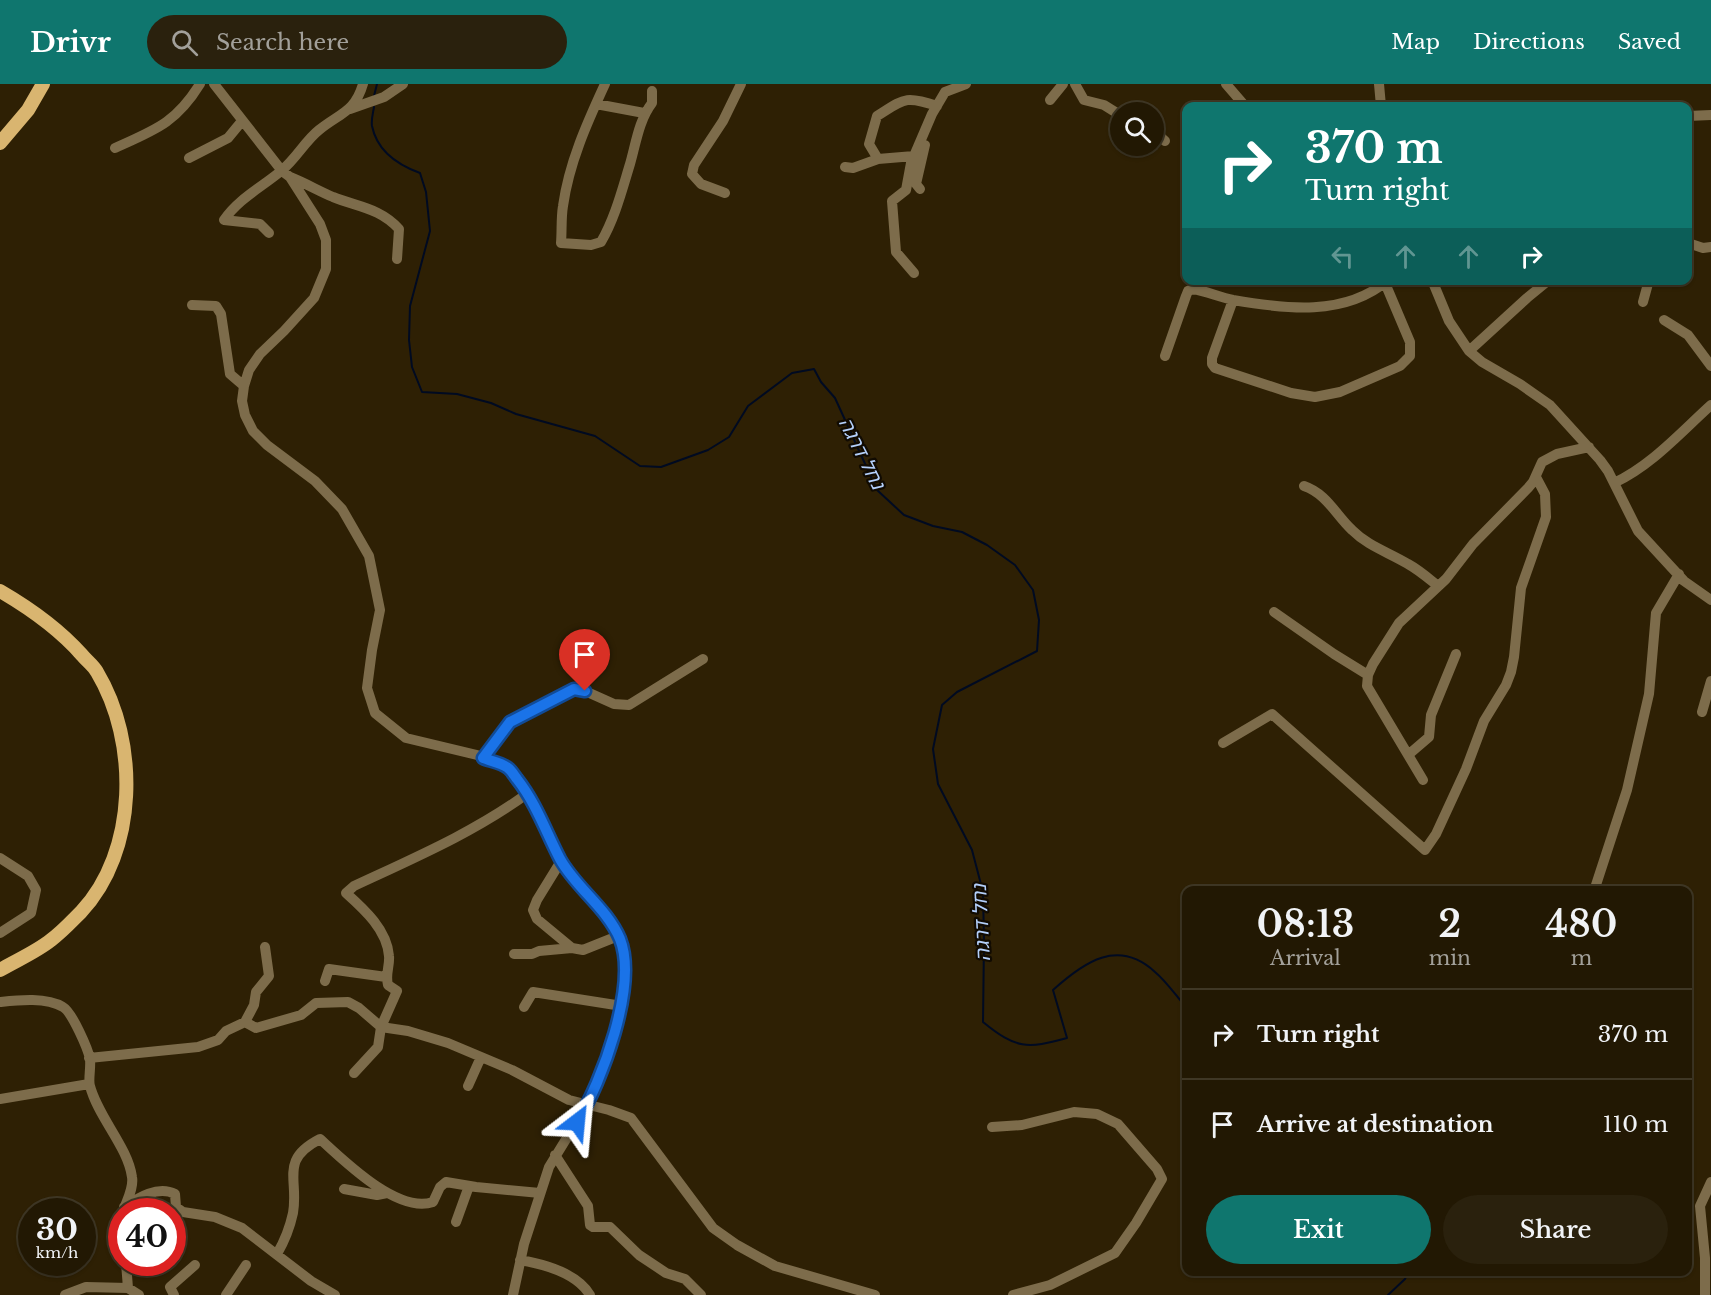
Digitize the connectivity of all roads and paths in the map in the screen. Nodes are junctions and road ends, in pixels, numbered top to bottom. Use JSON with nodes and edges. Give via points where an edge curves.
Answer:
{"nodes":[{"id":1,"x":43,"y":84,"type":"edge"},
{"id":2,"x":200,"y":84,"type":"edge"},
{"id":3,"x":214,"y":84,"type":"edge"},
{"id":4,"x":363,"y":84,"type":"edge"},
{"id":5,"x":403,"y":84,"type":"edge"},
{"id":6,"x":605,"y":84,"type":"edge"},
{"id":7,"x":741,"y":84,"type":"edge"},
{"id":8,"x":966,"y":84,"type":"edge"},
{"id":9,"x":1063,"y":84,"type":"edge"},
{"id":10,"x":1075,"y":84,"type":"edge"},
{"id":11,"x":1226,"y":84,"type":"edge"},
{"id":12,"x":1379,"y":84,"type":"edge"},
{"id":13,"x":652,"y":91,"type":"dead end"},
{"id":14,"x":1050,"y":100,"type":"dead end"},
{"id":15,"x":1242,"y":102,"type":"edge"},
{"id":16,"x":1381,"y":102,"type":"edge"},
{"id":17,"x":596,"y":104,"type":"junction"},
{"id":18,"x":350,"y":109,"type":"junction"},
{"id":19,"x":1110,"y":109,"type":"edge"},
{"id":20,"x":935,"y":110,"type":"junction"},
{"id":21,"x":644,"y":113,"type":"junction"},
{"id":22,"x":1711,"y":115,"type":"edge"},
{"id":23,"x":1692,"y":116,"type":"edge"},
{"id":24,"x":242,"y":122,"type":"junction"},
{"id":25,"x":0,"y":143,"type":"edge"},
{"id":26,"x":115,"y":148,"type":"dead end"},
{"id":27,"x":914,"y":156,"type":"junction"},
{"id":28,"x":189,"y":159,"type":"dead end"},
{"id":29,"x":878,"y":159,"type":"junction"},
{"id":30,"x":844,"y":167,"type":"dead end"},
{"id":31,"x":286,"y":174,"type":"junction"},
{"id":32,"x":920,"y":189,"type":"dead end"},
{"id":33,"x":724,"y":193,"type":"dead end"},
{"id":34,"x":268,"y":233,"type":"dead end"},
{"id":35,"x":1692,"y":244,"type":"edge"},
{"id":36,"x":1711,"y":247,"type":"edge"},
{"id":37,"x":397,"y":259,"type":"dead end"},
{"id":38,"x":914,"y":273,"type":"dead end"},
{"id":39,"x":1382,"y":285,"type":"edge"},
{"id":40,"x":1387,"y":285,"type":"edge"},
{"id":41,"x":1434,"y":285,"type":"edge"},
{"id":42,"x":1544,"y":285,"type":"edge"},
{"id":43,"x":1648,"y":285,"type":"edge"},
{"id":44,"x":1233,"y":300,"type":"junction"},
{"id":45,"x":1643,"y":302,"type":"dead end"},
{"id":46,"x":192,"y":305,"type":"dead end"},
{"id":47,"x":1664,"y":320,"type":"dead end"},
{"id":48,"x":1469,"y":351,"type":"junction"},
{"id":49,"x":1165,"y":356,"type":"dead end"},
{"id":50,"x":1711,"y":366,"type":"edge"},
{"id":51,"x":244,"y":386,"type":"junction"},
{"id":52,"x":1711,"y":405,"type":"edge"},
{"id":53,"x":1589,"y":447,"type":"junction"},
{"id":54,"x":1536,"y":477,"type":"junction"},
{"id":55,"x":1614,"y":483,"type":"junction"},
{"id":56,"x":1304,"y":486,"type":"dead end"},
{"id":57,"x":1679,"y":574,"type":"junction"},
{"id":58,"x":1438,"y":586,"type":"junction"},
{"id":59,"x":0,"y":591,"type":"edge"},
{"id":60,"x":1711,"y":600,"type":"edge"},
{"id":61,"x":1274,"y":612,"type":"dead end"},
{"id":62,"x":1456,"y":654,"type":"dead end"},
{"id":63,"x":703,"y":659,"type":"dead end"},
{"id":64,"x":1368,"y":675,"type":"junction"},
{"id":65,"x":1711,"y":681,"type":"edge"},
{"id":66,"x":1702,"y":711,"type":"dead end"},
{"id":67,"x":1223,"y":743,"type":"dead end"},
{"id":68,"x":1408,"y":755,"type":"junction"},
{"id":69,"x":483,"y":758,"type":"junction"},
{"id":70,"x":1423,"y":780,"type":"dead end"},
{"id":71,"x":528,"y":793,"type":"junction"},
{"id":72,"x":0,"y":858,"type":"edge"},
{"id":73,"x":561,"y":861,"type":"junction"},
{"id":74,"x":1596,"y":886,"type":"edge"},
{"id":75,"x":0,"y":933,"type":"edge"},
{"id":76,"x":618,"y":936,"type":"junction"},
{"id":77,"x":265,"y":947,"type":"dead end"},
{"id":78,"x":572,"y":948,"type":"junction"},
{"id":79,"x":514,"y":954,"type":"dead end"},
{"id":80,"x":0,"y":970,"type":"edge"},
{"id":81,"x":386,"y":977,"type":"junction"},
{"id":82,"x":325,"y":981,"type":"dead end"},
{"id":83,"x":0,"y":1002,"type":"edge"},
{"id":84,"x":622,"y":1006,"type":"junction"},
{"id":85,"x":524,"y":1007,"type":"dead end"},
{"id":86,"x":245,"y":1022,"type":"junction"},
{"id":87,"x":381,"y":1027,"type":"junction"},
{"id":88,"x":481,"y":1057,"type":"junction"},
{"id":89,"x":89,"y":1058,"type":"junction"},
{"id":90,"x":354,"y":1073,"type":"dead end"},
{"id":91,"x":89,"y":1084,"type":"junction"},
{"id":92,"x":468,"y":1086,"type":"dead end"},
{"id":93,"x":0,"y":1099,"type":"edge"},
{"id":94,"x":587,"y":1105,"type":"junction"},
{"id":95,"x":992,"y":1127,"type":"dead end"},
{"id":96,"x":555,"y":1155,"type":"junction"},
{"id":97,"x":1711,"y":1182,"type":"edge"},
{"id":98,"x":469,"y":1186,"type":"junction"},
{"id":99,"x":344,"y":1189,"type":"dead end"},
{"id":100,"x":387,"y":1193,"type":"junction"},
{"id":101,"x":540,"y":1193,"type":"junction"},
{"id":102,"x":128,"y":1198,"type":"edge"},
{"id":103,"x":142,"y":1198,"type":"edge"},
{"id":104,"x":175,"y":1198,"type":"edge"},
{"id":105,"x":186,"y":1212,"type":"edge"},
{"id":106,"x":456,"y":1222,"type":"dead end"},
{"id":107,"x":277,"y":1254,"type":"junction"},
{"id":108,"x":520,"y":1260,"type":"junction"},
{"id":109,"x":195,"y":1265,"type":"dead end"},
{"id":110,"x":246,"y":1265,"type":"dead end"},
{"id":111,"x":127,"y":1276,"type":"edge"},
{"id":112,"x":128,"y":1288,"type":"junction"},
{"id":113,"x":65,"y":1295,"type":"edge"},
{"id":114,"x":139,"y":1295,"type":"edge"},
{"id":115,"x":174,"y":1295,"type":"edge"},
{"id":116,"x":226,"y":1295,"type":"edge"},
{"id":117,"x":335,"y":1295,"type":"edge"},
{"id":118,"x":513,"y":1295,"type":"edge"},
{"id":119,"x":590,"y":1295,"type":"edge"},
{"id":120,"x":701,"y":1295,"type":"edge"},
{"id":121,"x":874,"y":1295,"type":"edge"},
{"id":122,"x":1013,"y":1295,"type":"edge"},
{"id":123,"x":1705,"y":1295,"type":"edge"}],
"edges":[{"from":1,"to":25,"type":"main road","via":[[28,110]]},
{"from":2,"to":26,"type":"street","via":[[176,116]]},
{"from":3,"to":24,"type":"street"},
{"from":4,"to":18,"type":"street"},
{"from":5,"to":18,"type":"street","via":[[384,97]]},
{"from":6,"to":17,"type":"street"},
{"from":7,"to":33,"type":"street","via":[[692,174],[701,184]]},
{"from":8,"to":20,"type":"street","via":[[945,92]]},
{"from":9,"to":14,"type":"street"},
{"from":10,"to":19,"type":"street","via":[[1084,100]]},
{"from":11,"to":15,"type":"street"},
{"from":12,"to":16,"type":"street"},
{"from":13,"to":21,"type":"street","via":[[652,103]]},
{"from":17,"to":21,"type":"street"},
{"from":17,"to":21,"type":"street","via":[[571,170],[562,208],[561,243],[602,242]]},
{"from":18,"to":31,"type":"street","via":[[317,131]]},
{"from":20,"to":27,"type":"street"},
{"from":20,"to":29,"type":"street","via":[[918,99],[909,99],[877,116],[869,144]]},
{"from":20,"to":32,"type":"street","via":[[918,171],[916,184]]},
{"from":22,"to":23,"type":"street"},
{"from":24,"to":28,"type":"street","via":[[228,138]]},
{"from":24,"to":31,"type":"street"},
{"from":27,"to":29,"type":"street"},
{"from":27,"to":38,"type":"street","via":[[906,190],[892,201],[896,252]]},
{"from":29,"to":30,"type":"street","via":[[854,168]]},
{"from":31,"to":34,"type":"street","via":[[267,180],[224,220],[260,224]]},
{"from":31,"to":37,"type":"street","via":[[389,218],[399,229]]},
{"from":31,"to":51,"type":"street","via":[[320,224],[326,240],[326,269],[314,298],[260,354]]},
{"from":35,"to":36,"type":"street"},
{"from":39,"to":44,"type":"street","via":[[1366,296],[1335,306]]},
{"from":40,"to":44,"type":"street","via":[[1410,342],[1410,356],[1400,366],[1340,392],[1315,397],[1215,368],[1212,358]]},
{"from":41,"to":48,"type":"street","via":[[1449,321]]},
{"from":42,"to":48,"type":"street"},
{"from":43,"to":45,"type":"street"},
{"from":44,"to":49,"type":"street","via":[[1188,291]]},
{"from":46,"to":51,"type":"street","via":[[216,306],[221,314],[230,374]]},
{"from":47,"to":50,"type":"street","via":[[1688,335]]},
{"from":48,"to":53,"type":"street","via":[[1550,405]]},
{"from":51,"to":69,"type":"street","via":[[242,401],[253,431],[315,481],[342,509],[369,556],[380,610],[367,688],[375,713],[406,738]]},
{"from":52,"to":55,"type":"street","via":[[1648,463]]},
{"from":53,"to":54,"type":"street","via":[[1548,457],[1538,466]]},
{"from":53,"to":55,"type":"street"},
{"from":54,"to":58,"type":"street"},
{"from":54,"to":67,"type":"street","via":[[1545,494],[1546,517],[1521,588],[1511,672],[1425,850],[1272,714]]},
{"from":55,"to":57,"type":"street","via":[[1638,531]]},
{"from":56,"to":58,"type":"street","via":[[1320,493],[1364,540]]},
{"from":57,"to":60,"type":"street"},
{"from":57,"to":74,"type":"street","via":[[1656,612],[1649,694],[1627,790]]},
{"from":58,"to":64,"type":"street","via":[[1400,623]]},
{"from":59,"to":80,"type":"main road","via":[[41,617],[97,671],[112,702],[126,774],[120,842],[105,877],[82,910],[51,941]]},
{"from":61,"to":64,"type":"street"},
{"from":62,"to":68,"type":"street","via":[[1431,715],[1429,737]]},
{"from":63,"to":69,"type":"street","via":[[629,705],[614,704],[574,689],[510,722]]},
{"from":64,"to":68,"type":"street","via":[[1367,686]]},
{"from":65,"to":66,"type":"street"},
{"from":68,"to":70,"type":"street"},
{"from":69,"to":71,"type":"street","via":[[508,768]]},
{"from":71,"to":73,"type":"street"},
{"from":71,"to":81,"type":"street","via":[[450,841],[346,893],[370,915],[388,945],[390,962]]},
{"from":72,"to":75,"type":"street","via":[[28,876],[36,890],[31,913]]},
{"from":73,"to":76,"type":"street"},
{"from":73,"to":78,"type":"street","via":[[533,910],[537,919]]},
{"from":76,"to":78,"type":"street","via":[[583,950]]},
{"from":76,"to":84,"type":"street","via":[[624,960]]},
{"from":77,"to":86,"type":"street","via":[[269,976],[256,992]]},
{"from":78,"to":79,"type":"street"},
{"from":81,"to":82,"type":"street","via":[[329,969]]},
{"from":81,"to":87,"type":"street","via":[[388,985],[397,991]]},
{"from":83,"to":89,"type":"street","via":[[37,1001],[64,1007]]},
{"from":84,"to":85,"type":"street","via":[[533,992]]},
{"from":84,"to":94,"type":"street"},
{"from":86,"to":87,"type":"street","via":[[256,1028],[301,1015],[316,1003],[348,1002]]},
{"from":86,"to":89,"type":"street","via":[[226,1031],[218,1040],[198,1047]]},
{"from":87,"to":88,"type":"street","via":[[408,1031]]},
{"from":87,"to":90,"type":"street","via":[[378,1047]]},
{"from":88,"to":92,"type":"street"},
{"from":88,"to":94,"type":"street","via":[[568,1100]]},
{"from":89,"to":91,"type":"street"},
{"from":91,"to":93,"type":"street"},
{"from":91,"to":102,"type":"street","via":[[128,1161],[133,1184]]},
{"from":94,"to":96,"type":"street"},
{"from":94,"to":121,"type":"street","via":[[636,1123],[713,1228],[736,1245],[775,1266]]},
{"from":95,"to":122,"type":"street","via":[[1022,1125],[1074,1112],[1097,1114],[1118,1124],[1162,1179],[1115,1253],[1050,1285]]},
{"from":96,"to":101,"type":"street"},
{"from":96,"to":120,"type":"street","via":[[588,1206],[590,1225],[610,1227],[639,1255],[666,1273],[685,1279]]},
{"from":97,"to":123,"type":"street","via":[[1700,1206]]},
{"from":98,"to":100,"type":"street","via":[[446,1182],[440,1186],[434,1202],[422,1206]]},
{"from":98,"to":101,"type":"street"},
{"from":98,"to":106,"type":"street"},
{"from":99,"to":100,"type":"street"},
{"from":100,"to":107,"type":"street","via":[[320,1140],[308,1146],[293,1169],[293,1212]]},
{"from":101,"to":108,"type":"street"},
{"from":103,"to":104,"type":"street","via":[[159,1191],[170,1191]]},
{"from":105,"to":107,"type":"street","via":[[215,1217],[242,1228]]},
{"from":107,"to":117,"type":"street"},
{"from":108,"to":118,"type":"street"},
{"from":108,"to":119,"type":"street","via":[[551,1266],[583,1286]]},
{"from":109,"to":115,"type":"street","via":[[170,1287]]},
{"from":110,"to":116,"type":"street"},
{"from":111,"to":112,"type":"street"},
{"from":112,"to":113,"type":"street","via":[[86,1287]]},
{"from":112,"to":114,"type":"street"}]}
